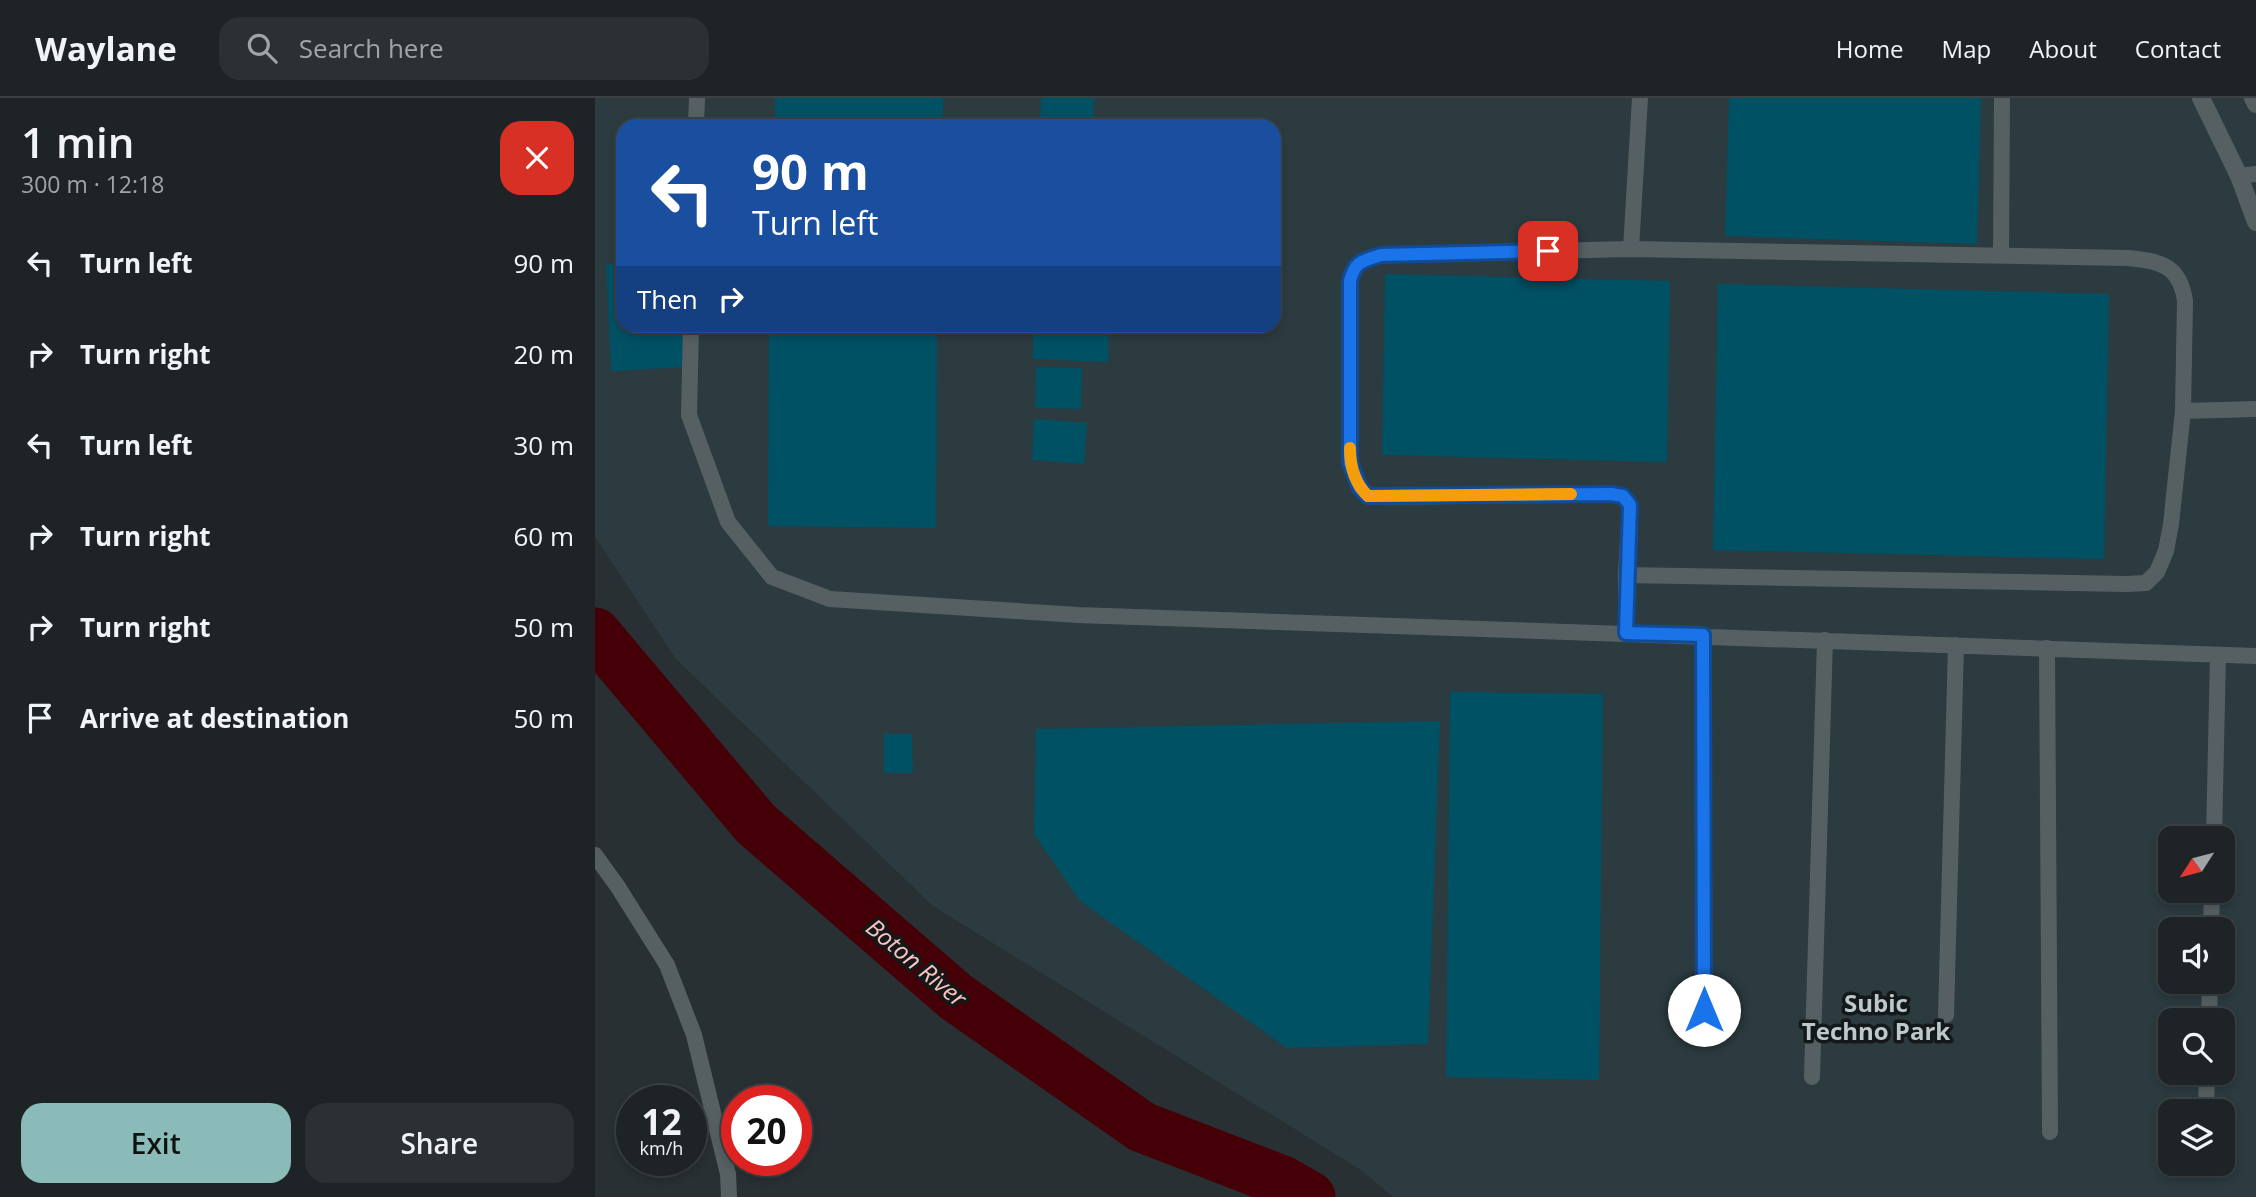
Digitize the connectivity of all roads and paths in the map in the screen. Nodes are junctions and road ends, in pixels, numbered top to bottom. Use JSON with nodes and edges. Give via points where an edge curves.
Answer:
{"nodes":[{"id":1,"x":697,"y":98,"type":"edge"},
{"id":2,"x":1640,"y":98,"type":"edge"},
{"id":3,"x":2002,"y":98,"type":"edge"},
{"id":4,"x":2201,"y":98,"type":"edge"},
{"id":5,"x":2253,"y":98,"type":"edge"},
{"id":6,"x":2256,"y":104,"type":"edge"},
{"id":7,"x":696,"y":119,"type":"edge"},
{"id":8,"x":2248,"y":175,"type":"edge"},
{"id":9,"x":2256,"y":222,"type":"edge"},
{"id":10,"x":1632,"y":249,"type":"junction"},
{"id":11,"x":2001,"y":255,"type":"junction"},
{"id":12,"x":691,"y":333,"type":"edge"},
{"id":13,"x":2256,"y":409,"type":"edge"},
{"id":14,"x":2183,"y":411,"type":"junction"},
{"id":15,"x":1626,"y":575,"type":"junction"},
{"id":16,"x":1626,"y":633,"type":"junction"},
{"id":17,"x":1703,"y":635,"type":"junction"},
{"id":18,"x":1825,"y":640,"type":"junction"},
{"id":19,"x":1956,"y":645,"type":"junction"},
{"id":20,"x":2047,"y":648,"type":"junction"},
{"id":21,"x":2218,"y":655,"type":"junction"},
{"id":22,"x":2256,"y":656,"type":"edge"},
{"id":23,"x":2214,"y":826,"type":"edge"},
{"id":24,"x":595,"y":855,"type":"edge"},
{"id":25,"x":1946,"y":1015,"type":"dead end"},
{"id":26,"x":1704,"y":1037,"type":"dead end"},
{"id":27,"x":1812,"y":1077,"type":"dead end"},
{"id":28,"x":2050,"y":1132,"type":"dead end"},
{"id":29,"x":729,"y":1197,"type":"edge"}],
"edges":[{"from":1,"to":7,"type":"lane"},
{"from":2,"to":10,"type":"lane"},
{"from":3,"to":11,"type":"lane"},
{"from":4,"to":8,"type":"street"},
{"from":5,"to":6,"type":"street"},
{"from":8,"to":9,"type":"street"},
{"from":10,"to":11,"type":"lane"},
{"from":10,"to":15,"type":"lane","via":[[1381,255],[1354,267],[1350,281],[1350,463],[1360,488],[1368,496],[1382,497],[1623,496],[1630,505]]},
{"from":11,"to":14,"type":"lane","via":[[2128,258],[2166,266],[2178,277],[2185,301]]},
{"from":12,"to":16,"type":"lane","via":[[689,415],[728,522],[772,577],[830,599],[1078,615]]},
{"from":13,"to":14,"type":"lane"},
{"from":14,"to":15,"type":"lane","via":[[2166,551],[2146,583]]},
{"from":15,"to":16,"type":"lane"},
{"from":16,"to":17,"type":"lane"},
{"from":17,"to":18,"type":"lane"},
{"from":17,"to":26,"type":"lane"},
{"from":18,"to":19,"type":"lane"},
{"from":18,"to":27,"type":"lane"},
{"from":19,"to":20,"type":"lane"},
{"from":19,"to":25,"type":"lane"},
{"from":20,"to":21,"type":"lane"},
{"from":20,"to":28,"type":"lane"},
{"from":21,"to":22,"type":"lane"},
{"from":21,"to":23,"type":"lane"},
{"from":24,"to":29,"type":"lane","via":[[667,965],[694,1035],[728,1174]]}]}
